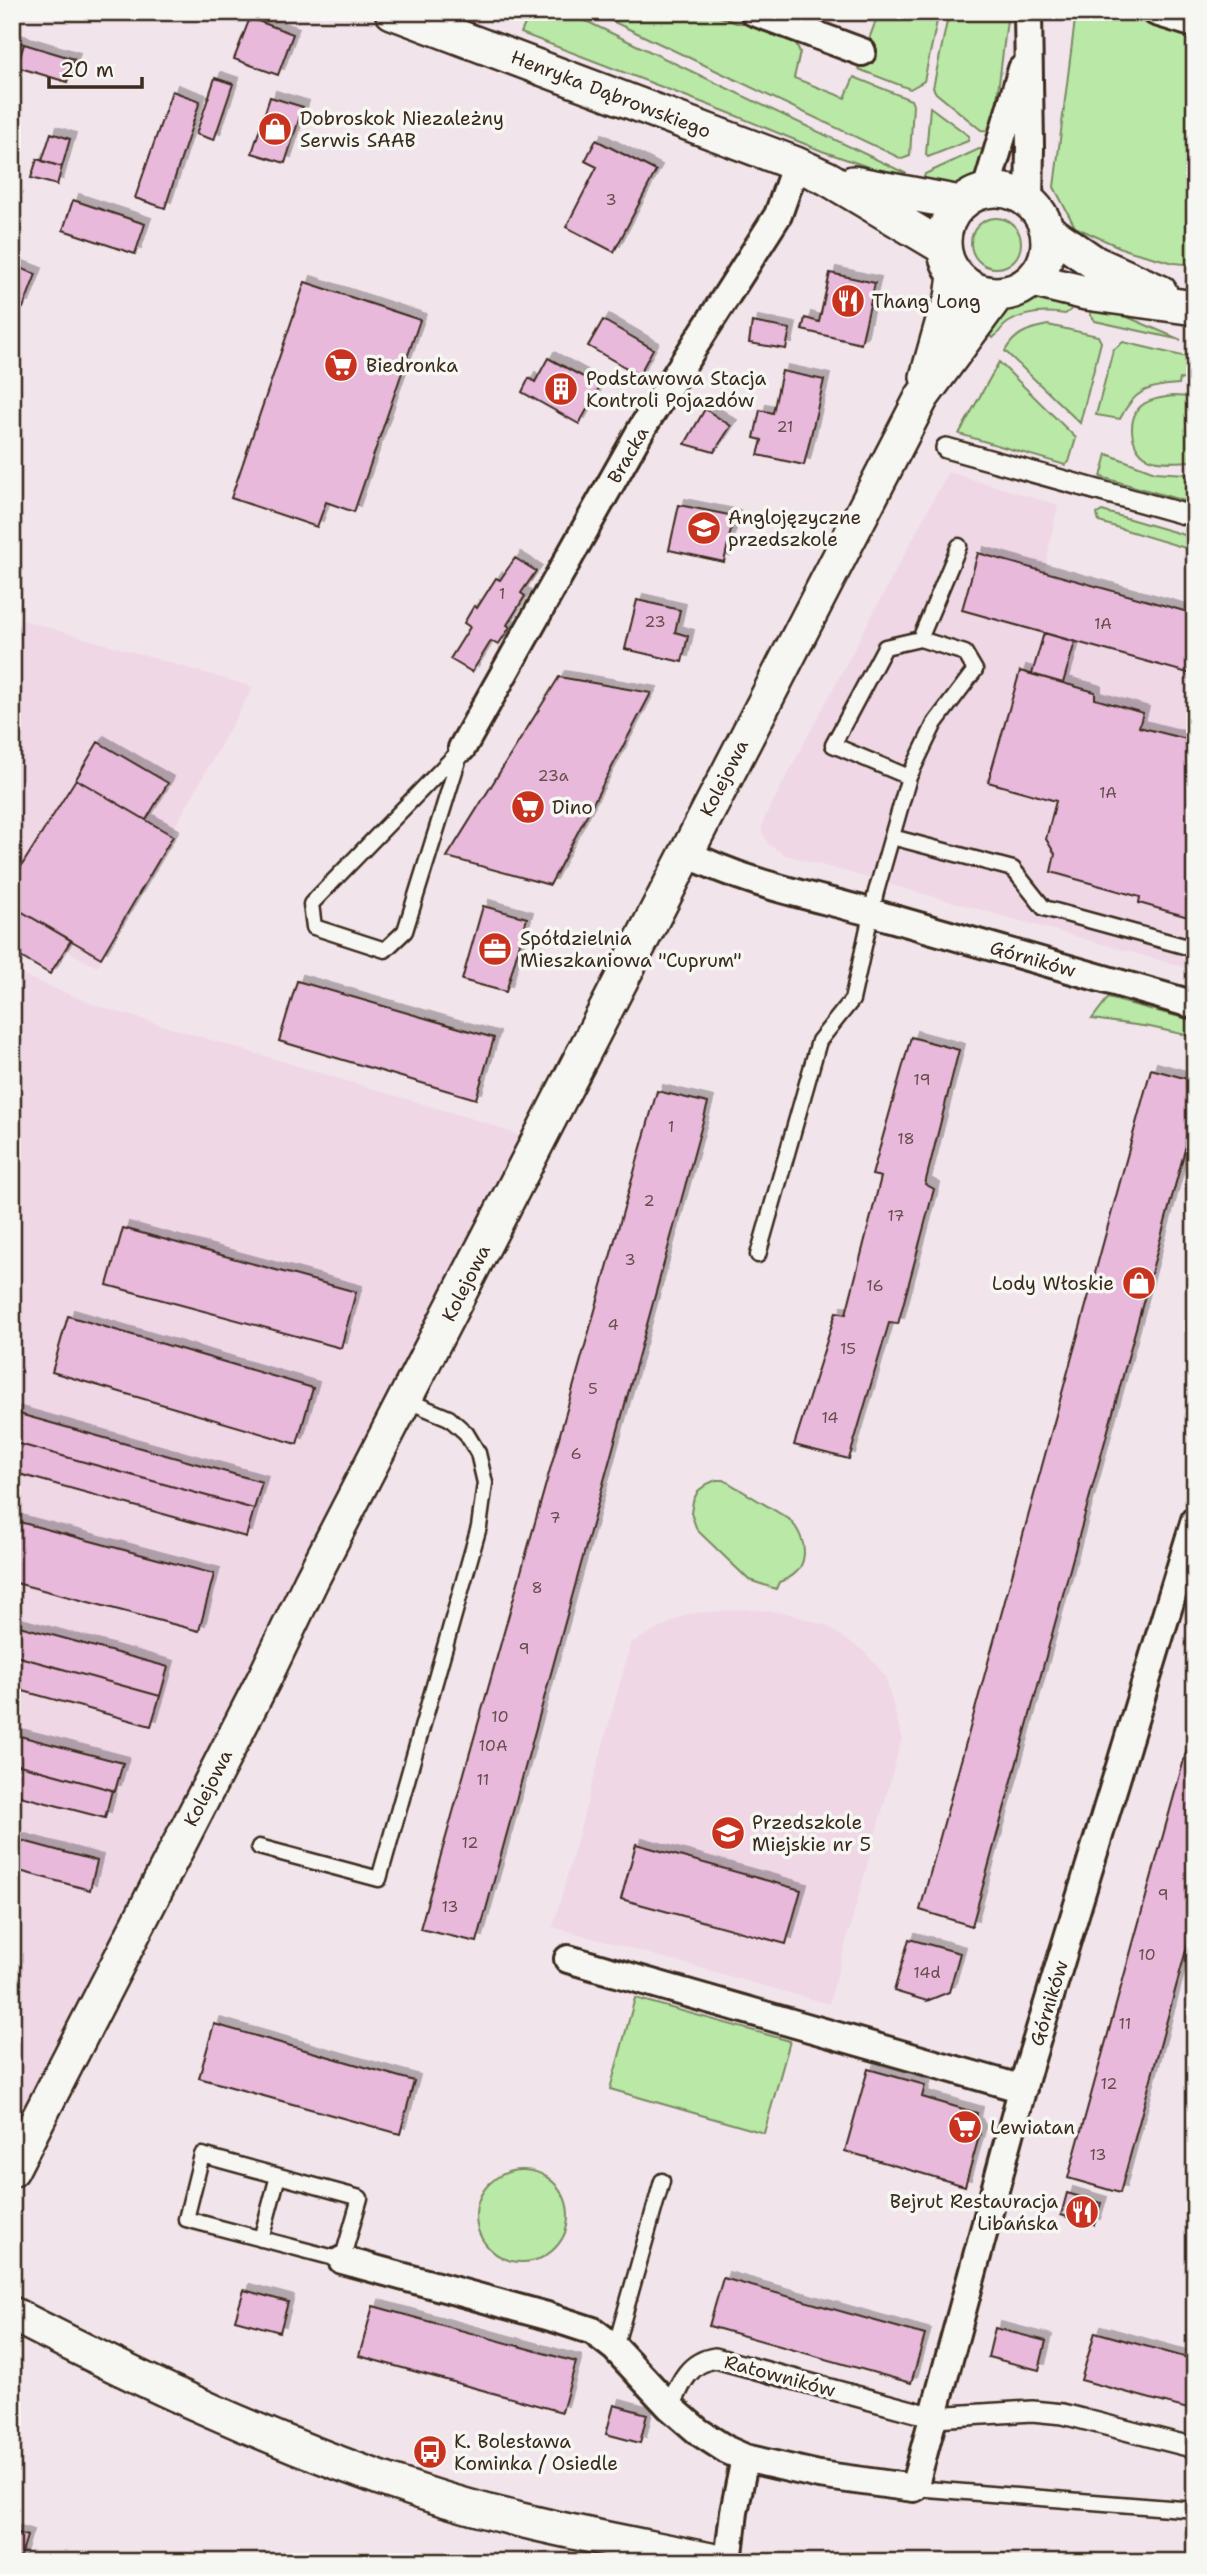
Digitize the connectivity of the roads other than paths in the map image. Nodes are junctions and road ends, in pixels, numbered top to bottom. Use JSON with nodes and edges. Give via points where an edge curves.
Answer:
{"nodes":[{"id":1,"x":392,"y":12,"type":"edge"},
{"id":2,"x":754,"y":12,"type":"edge"},
{"id":3,"x":1028,"y":12,"type":"edge"},
{"id":4,"x":1156,"y":12,"type":"edge"},
{"id":5,"x":441,"y":21,"type":"edge"},
{"id":6,"x":1195,"y":24,"type":"edge"},
{"id":7,"x":1029,"y":48,"type":"junction"},
{"id":8,"x":862,"y":52,"type":"dead end"},
{"id":9,"x":796,"y":164,"type":"junction"},
{"id":10,"x":827,"y":178,"type":"junction"},
{"id":11,"x":973,"y":197,"type":"junction"},
{"id":12,"x":1029,"y":201,"type":"junction"},
{"id":13,"x":1047,"y":230,"type":"junction"},
{"id":14,"x":949,"y":261,"type":"junction"},
{"id":15,"x":1032,"y":280,"type":"junction"},
{"id":16,"x":998,"y":295,"type":"junction"},
{"id":17,"x":1193,"y":307,"type":"edge"},
{"id":18,"x":922,"y":397,"type":"junction"},
{"id":19,"x":946,"y":448,"type":"dead end"},
{"id":20,"x":1195,"y":517,"type":"edge"},
{"id":21,"x":959,"y":546,"type":"dead end"},
{"id":22,"x":920,"y":639,"type":"junction"},
{"id":23,"x":462,"y":748,"type":"junction"},
{"id":24,"x":909,"y":778,"type":"junction"},
{"id":25,"x":892,"y":837,"type":"junction"},
{"id":26,"x":686,"y":853,"type":"junction"},
{"id":27,"x":871,"y":912,"type":"junction"},
{"id":28,"x":1195,"y":949,"type":"edge"},
{"id":29,"x":1195,"y":1006,"type":"edge"},
{"id":30,"x":758,"y":1255,"type":"dead end"},
{"id":31,"x":406,"y":1400,"type":"junction"},
{"id":32,"x":1195,"y":1520,"type":"edge"},
{"id":33,"x":259,"y":1847,"type":"dead end"},
{"id":34,"x":568,"y":1959,"type":"dead end"},
{"id":35,"x":1023,"y":2089,"type":"junction"},
{"id":36,"x":12,"y":2170,"type":"edge"},
{"id":37,"x":278,"y":2176,"type":"junction"},
{"id":38,"x":662,"y":2181,"type":"dead end"},
{"id":39,"x":261,"y":2239,"type":"junction"},
{"id":40,"x":342,"y":2260,"type":"junction"},
{"id":41,"x":12,"y":2314,"type":"edge"},
{"id":42,"x":615,"y":2347,"type":"junction"},
{"id":43,"x":670,"y":2407,"type":"junction"},
{"id":44,"x":934,"y":2417,"type":"junction"},
{"id":45,"x":1195,"y":2448,"type":"edge"},
{"id":46,"x":745,"y":2458,"type":"junction"},
{"id":47,"x":914,"y":2488,"type":"junction"},
{"id":48,"x":1195,"y":2510,"type":"edge"},
{"id":49,"x":720,"y":2562,"type":"edge"},
{"id":50,"x":728,"y":2562,"type":"edge"}],
"edges":[{"from":1,"to":5,"type":"street","name":"Henryka Dąbrowskiego"},
{"from":2,"to":8,"type":"street"},
{"from":3,"to":7,"type":"street"},
{"from":4,"to":6,"type":"street"},
{"from":5,"to":9,"type":"street","name":"Henryka Dąbrowskiego"},
{"from":7,"to":11,"type":"street"},
{"from":7,"to":12,"type":"street"},
{"from":9,"to":10,"type":"street","name":"Henryka Dąbrowskiego"},
{"from":9,"to":23,"type":"street","name":"Bracka","via":[[778,215],[642,428]]},
{"from":10,"to":11,"type":"street","name":"Henryka Dąbrowskiego"},
{"from":10,"to":14,"type":"street","name":"Henryka Dąbrowskiego"},
{"from":11,"to":12,"type":"street","via":[[1001,189]]},
{"from":11,"to":14,"type":"street","via":[[950,215],[944,230]]},
{"from":12,"to":13,"type":"street"},
{"from":13,"to":15,"type":"street","via":[[1043,266]]},
{"from":13,"to":17,"type":"street","via":[[1095,263]]},
{"from":14,"to":16,"type":"street","via":[[967,286]]},
{"from":14,"to":18,"type":"street","name":"Kolejowa","via":[[952,298]]},
{"from":15,"to":16,"type":"street"},
{"from":15,"to":17,"type":"street","via":[[1086,293]]},
{"from":16,"to":18,"type":"street","name":"Kolejowa"},
{"from":18,"to":26,"type":"street","name":"Kolejowa"},
{"from":19,"to":20,"type":"street"},
{"from":21,"to":22,"type":"lane"},
{"from":22,"to":24,"type":"lane","via":[[965,653],[975,670],[935,723]]},
{"from":22,"to":24,"type":"lane","via":[[885,647],[833,745]]},
{"from":23,"to":23,"type":"lane","via":[[311,904],[314,927],[386,950],[405,931]]},
{"from":24,"to":25,"type":"lane"},
{"from":25,"to":27,"type":"lane"},
{"from":25,"to":28,"type":"lane","via":[[1013,869],[1044,908]]},
{"from":26,"to":27,"type":"street","name":"Górników","via":[[724,872]]},
{"from":26,"to":31,"type":"street","name":"Kolejowa"},
{"from":27,"to":29,"type":"street","name":"Górników"},
{"from":27,"to":30,"type":"lane","via":[[852,1000],[819,1041]]},
{"from":31,"to":33,"type":"lane","via":[[449,1418],[466,1433],[478,1453],[485,1483],[479,1527],[379,1879]]},
{"from":31,"to":36,"type":"street","name":"Kolejowa"},
{"from":32,"to":35,"type":"street","name":"Górników"},
{"from":34,"to":35,"type":"street"},
{"from":35,"to":44,"type":"street","name":"Górników"},
{"from":37,"to":39,"type":"lane"},
{"from":37,"to":39,"type":"lane","via":[[202,2155],[186,2219]]},
{"from":37,"to":40,"type":"lane","via":[[360,2198]]},
{"from":38,"to":42,"type":"lane"},
{"from":39,"to":40,"type":"lane"},
{"from":40,"to":42,"type":"street","via":[[576,2324]]},
{"from":41,"to":49,"type":"street","via":[[280,2440],[422,2493],[564,2530]]},
{"from":42,"to":43,"type":"street"},
{"from":43,"to":44,"type":"street","name":"Ratowników","via":[[688,2371],[701,2360],[715,2358]]},
{"from":43,"to":46,"type":"street","via":[[711,2441]]},
{"from":44,"to":45,"type":"street","name":"Ratowników","via":[[1032,2411],[1063,2414]]},
{"from":44,"to":47,"type":"street","name":"Górników"},
{"from":46,"to":47,"type":"street","via":[[819,2475]]},
{"from":46,"to":50,"type":"street"},
{"from":47,"to":48,"type":"lane"}]}
